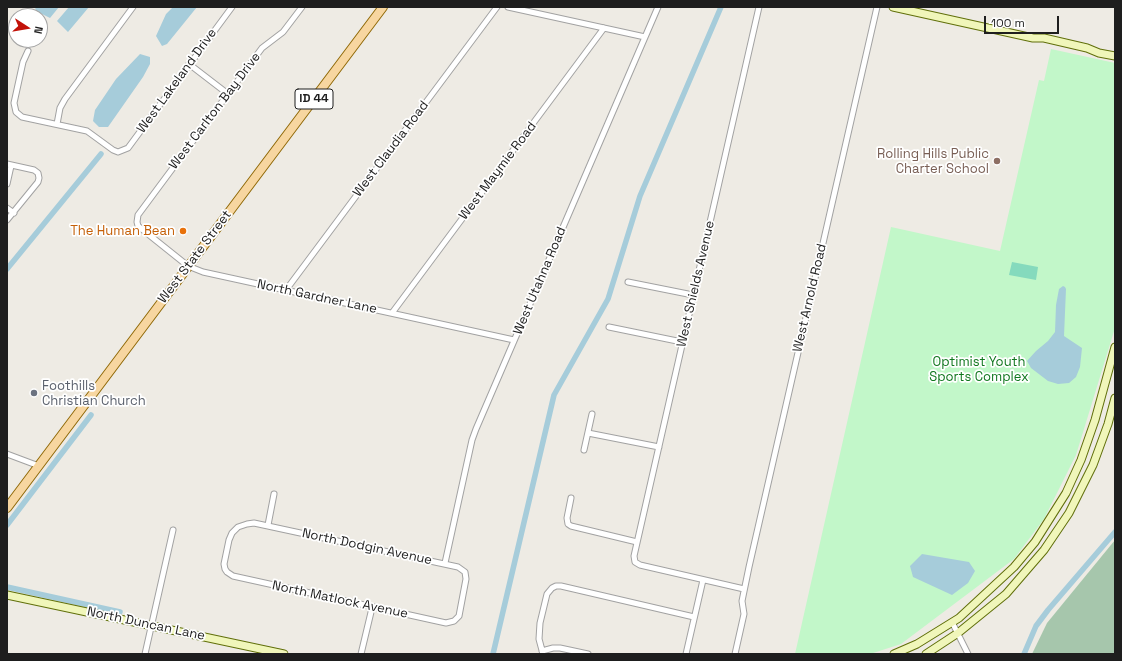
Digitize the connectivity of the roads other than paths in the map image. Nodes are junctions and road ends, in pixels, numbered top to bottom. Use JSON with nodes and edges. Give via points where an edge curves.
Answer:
{"nodes":[{"id":1,"x":133,"y":7,"type":"edge"},
{"id":2,"x":232,"y":7,"type":"edge"},
{"id":3,"x":302,"y":7,"type":"edge"},
{"id":4,"x":383,"y":7,"type":"edge"},
{"id":5,"x":497,"y":7,"type":"edge"},
{"id":6,"x":508,"y":7,"type":"edge"},
{"id":7,"x":658,"y":7,"type":"edge"},
{"id":8,"x":758,"y":7,"type":"edge"},
{"id":9,"x":877,"y":7,"type":"edge"},
{"id":10,"x":893,"y":7,"type":"edge"},
{"id":11,"x":604,"y":28,"type":"junction"},
{"id":12,"x":645,"y":37,"type":"junction"},
{"id":13,"x":28,"y":51,"type":"dead end"},
{"id":14,"x":1115,"y":56,"type":"edge"},
{"id":15,"x":189,"y":64,"type":"junction"},
{"id":16,"x":228,"y":94,"type":"junction"},
{"id":17,"x":57,"y":124,"type":"junction"},
{"id":18,"x":9,"y":165,"type":"edge"},
{"id":19,"x":7,"y":182,"type":"edge"},
{"id":20,"x":7,"y":208,"type":"edge"},
{"id":21,"x":14,"y":213,"type":"junction"},
{"id":22,"x":7,"y":220,"type":"edge"},
{"id":23,"x":136,"y":222,"type":"joint"},
{"id":24,"x":188,"y":266,"type":"junction"},
{"id":25,"x":628,"y":282,"type":"dead end"},
{"id":26,"x":286,"y":290,"type":"junction"},
{"id":27,"x":693,"y":295,"type":"junction"},
{"id":28,"x":392,"y":313,"type":"junction"},
{"id":29,"x":609,"y":326,"type":"dead end"},
{"id":30,"x":514,"y":340,"type":"junction"},
{"id":31,"x":682,"y":342,"type":"junction"},
{"id":32,"x":1115,"y":347,"type":"edge"},
{"id":33,"x":1115,"y":398,"type":"edge"},
{"id":34,"x":592,"y":414,"type":"dead end"},
{"id":35,"x":588,"y":433,"type":"junction"},
{"id":36,"x":659,"y":447,"type":"junction"},
{"id":37,"x":584,"y":450,"type":"dead end"},
{"id":38,"x":7,"y":454,"type":"edge"},
{"id":39,"x":39,"y":466,"type":"junction"},
{"id":40,"x":274,"y":494,"type":"dead end"},
{"id":41,"x":571,"y":498,"type":"dead end"},
{"id":42,"x":7,"y":508,"type":"edge"},
{"id":43,"x":268,"y":525,"type":"junction"},
{"id":44,"x":173,"y":530,"type":"dead end"},
{"id":45,"x":637,"y":542,"type":"junction"},
{"id":46,"x":445,"y":564,"type":"junction"},
{"id":47,"x":227,"y":572,"type":"joint"},
{"id":48,"x":703,"y":580,"type":"junction"},
{"id":49,"x":744,"y":589,"type":"junction"},
{"id":50,"x":7,"y":595,"type":"edge"},
{"id":51,"x":372,"y":608,"type":"junction"},
{"id":52,"x":694,"y":617,"type":"junction"},
{"id":53,"x":454,"y":621,"type":"joint"},
{"id":54,"x":952,"y":622,"type":"junction"},
{"id":55,"x":152,"y":626,"type":"junction"},
{"id":56,"x":958,"y":633,"type":"junction"},
{"id":57,"x":543,"y":652,"type":"edge"},
{"id":58,"x":145,"y":654,"type":"edge"},
{"id":59,"x":282,"y":654,"type":"edge"},
{"id":60,"x":361,"y":654,"type":"edge"},
{"id":61,"x":588,"y":654,"type":"edge"},
{"id":62,"x":686,"y":654,"type":"edge"},
{"id":63,"x":735,"y":654,"type":"edge"},
{"id":64,"x":894,"y":654,"type":"edge"},
{"id":65,"x":926,"y":654,"type":"edge"},
{"id":66,"x":968,"y":654,"type":"edge"}],
"edges":[{"from":1,"to":17,"type":"street","via":[[65,99],[60,108]]},
{"from":2,"to":15,"type":"street","name":"West Lakeland Drive"},
{"from":3,"to":16,"type":"street","name":"West Carlton Bay Drive","via":[[283,32],[262,48]]},
{"from":4,"to":24,"type":"main road","name":"West State Street","number":"ID 44"},
{"from":5,"to":26,"type":"street","name":"West Claudia Road"},
{"from":6,"to":11,"type":"street"},
{"from":7,"to":12,"type":"street","name":"West Utahna Road"},
{"from":8,"to":27,"type":"street","name":"West Shields Avenue"},
{"from":9,"to":49,"type":"street","name":"West Arnold Road"},
{"from":10,"to":14,"type":"street","via":[[1033,38],[1048,39]]},
{"from":11,"to":12,"type":"street"},
{"from":11,"to":28,"type":"street","name":"West Maymie Road"},
{"from":12,"to":30,"type":"street","name":"West Utahna Road"},
{"from":13,"to":17,"type":"street","via":[[14,103],[16,112],[22,117]]},
{"from":15,"to":16,"type":"street"},
{"from":15,"to":17,"type":"street","name":"West Lakeland Drive","via":[[128,148],[118,152],[87,131]]},
{"from":16,"to":23,"type":"street","name":"West Carlton Bay Drive","via":[[138,215]]},
{"from":18,"to":19,"type":"street"},
{"from":18,"to":21,"type":"street","via":[[34,170],[39,178]]},
{"from":20,"to":21,"type":"street"},
{"from":21,"to":22,"type":"street"},
{"from":23,"to":24,"type":"street","name":"North Gardner Lane","via":[[140,229]]},
{"from":24,"to":26,"type":"street","name":"North Gardner Lane","via":[[203,272]]},
{"from":24,"to":39,"type":"main road","name":"West State Street","number":"ID 44"},
{"from":25,"to":27,"type":"street"},
{"from":26,"to":28,"type":"street","name":"North Gardner Lane"},
{"from":27,"to":31,"type":"street","name":"West Shields Avenue"},
{"from":28,"to":30,"type":"street","name":"North Gardner Lane"},
{"from":29,"to":31,"type":"street"},
{"from":30,"to":46,"type":"street","name":"West Utahna Road","via":[[472,440]]},
{"from":31,"to":36,"type":"street","name":"West Shields Avenue"},
{"from":32,"to":54,"type":"street","via":[[1095,420],[1066,493],[1035,542],[1014,567]]},
{"from":33,"to":56,"type":"street","via":[[1093,465],[1077,499],[1055,534],[1006,594]]},
{"from":34,"to":35,"type":"street"},
{"from":35,"to":36,"type":"street"},
{"from":35,"to":37,"type":"street"},
{"from":36,"to":45,"type":"street","name":"West Shields Avenue"},
{"from":38,"to":39,"type":"street"},
{"from":39,"to":42,"type":"main road","name":"West State Street","number":"ID 44"},
{"from":40,"to":43,"type":"street"},
{"from":41,"to":45,"type":"street","via":[[568,524]]},
{"from":43,"to":46,"type":"street","name":"North Dodgin Avenue"},
{"from":43,"to":47,"type":"street","name":"North Dodgin Avenue","via":[[247,524],[238,527],[232,533],[224,564]]},
{"from":44,"to":55,"type":"street"},
{"from":45,"to":48,"type":"street","name":"West Shields Avenue","via":[[634,556],[635,562],[640,565]]},
{"from":46,"to":53,"type":"street","name":"North Dodgin Avenue","via":[[458,567],[465,572],[459,616]]},
{"from":47,"to":51,"type":"street","name":"North Matlock Avenue","via":[[233,576]]},
{"from":48,"to":49,"type":"street"},
{"from":48,"to":52,"type":"street"},
{"from":49,"to":63,"type":"street","name":"West Arnold Road","via":[[744,614]]},
{"from":50,"to":55,"type":"street","name":"North Duncan Lane"},
{"from":51,"to":53,"type":"street","name":"North Matlock Avenue","via":[[446,623]]},
{"from":51,"to":60,"type":"street"},
{"from":52,"to":57,"type":"street","via":[[561,586],[552,588],[547,594],[540,624],[539,639]]},
{"from":52,"to":62,"type":"street"},
{"from":54,"to":56,"type":"street"},
{"from":54,"to":64,"type":"street","via":[[917,644]]},
{"from":55,"to":58,"type":"street"},
{"from":55,"to":59,"type":"street","name":"North Duncan Lane"},
{"from":56,"to":65,"type":"street"},
{"from":56,"to":66,"type":"street"},
{"from":57,"to":61,"type":"street","via":[[560,648]]}]}
